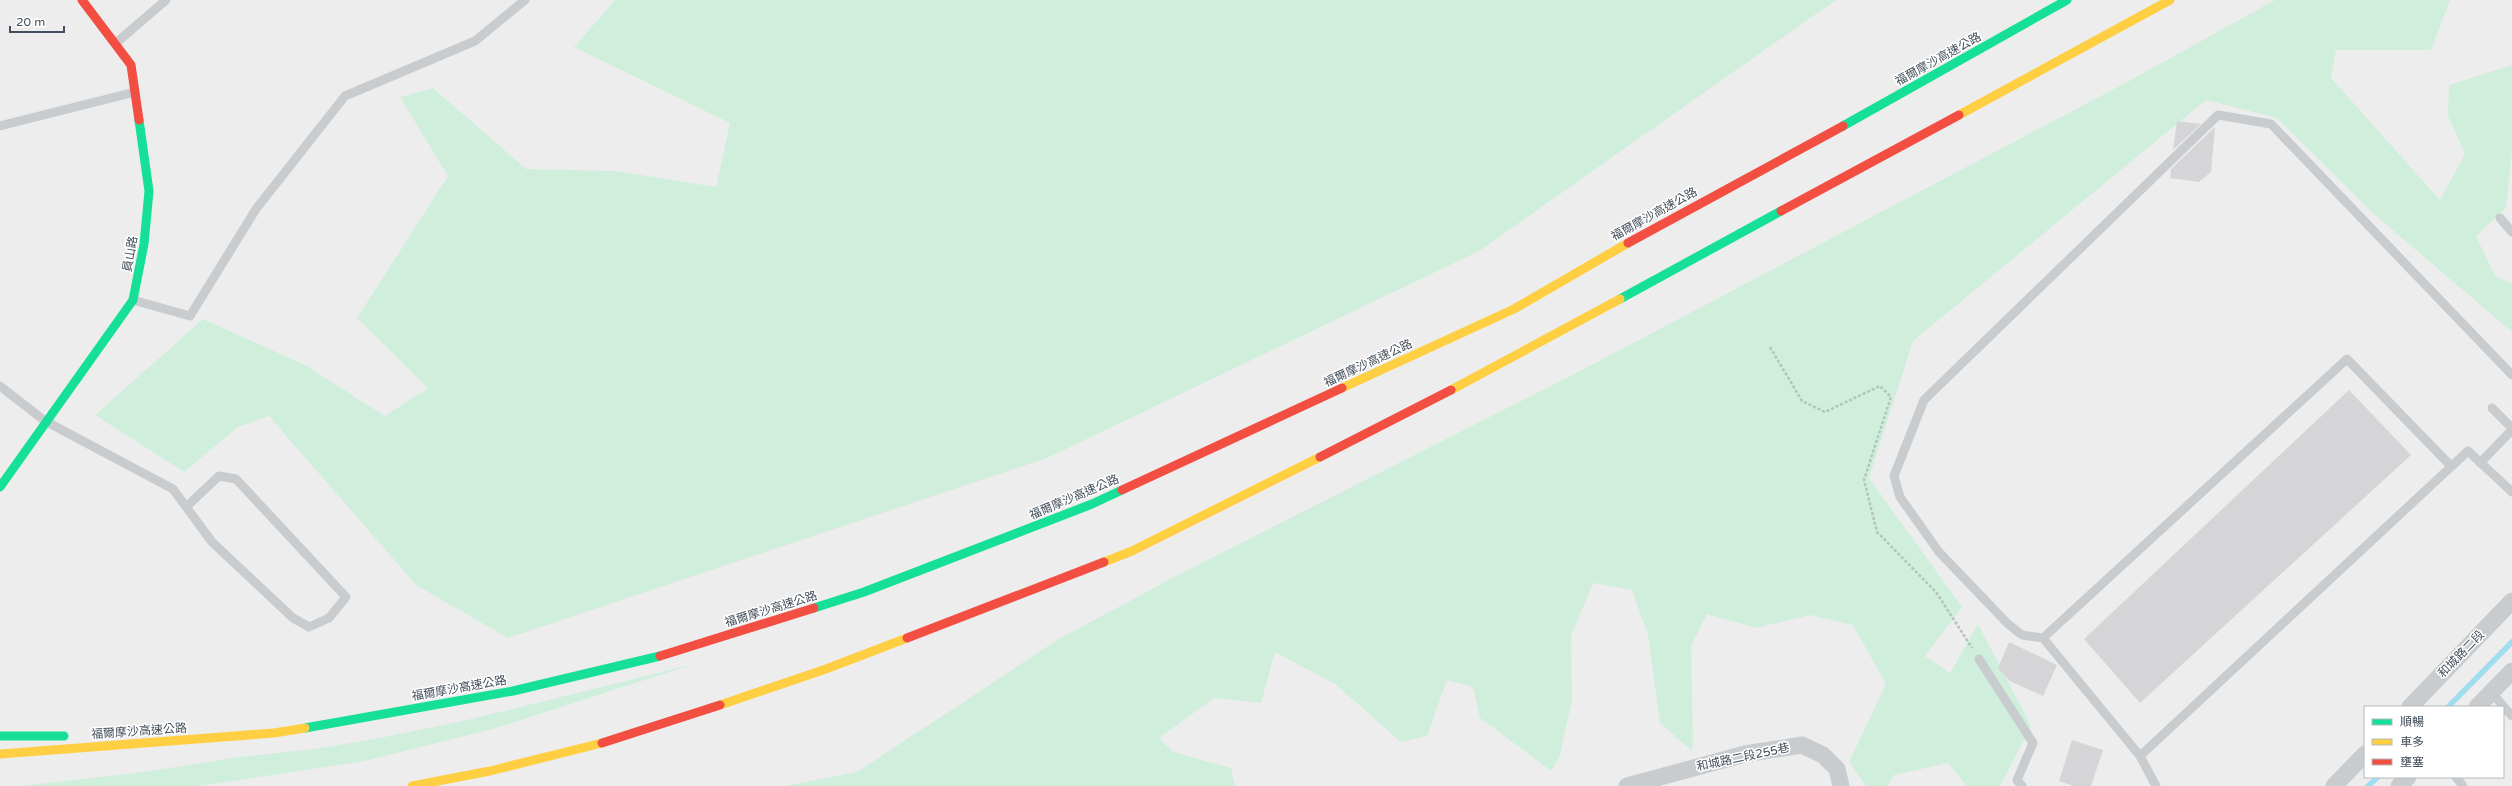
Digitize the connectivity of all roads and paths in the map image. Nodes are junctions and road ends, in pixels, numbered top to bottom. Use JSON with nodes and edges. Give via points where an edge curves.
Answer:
{"nodes":[{"id":1,"x":82,"y":0,"type":"edge"},
{"id":2,"x":166,"y":0,"type":"edge"},
{"id":3,"x":525,"y":0,"type":"edge"},
{"id":4,"x":2066,"y":0,"type":"edge"},
{"id":5,"x":2170,"y":0,"type":"edge"},
{"id":6,"x":116,"y":43,"type":"junction"},
{"id":7,"x":135,"y":92,"type":"junction"},
{"id":8,"x":0,"y":126,"type":"edge"},
{"id":9,"x":2500,"y":218,"type":"dead end"},
{"id":10,"x":2512,"y":232,"type":"edge"},
{"id":11,"x":133,"y":300,"type":"junction"},
{"id":12,"x":1770,"y":347,"type":"dead end"},
{"id":13,"x":2512,"y":375,"type":"edge"},
{"id":14,"x":0,"y":386,"type":"edge"},
{"id":15,"x":2492,"y":408,"type":"dead end"},
{"id":16,"x":45,"y":421,"type":"junction"},
{"id":17,"x":2512,"y":429,"type":"edge"},
{"id":18,"x":2480,"y":463,"type":"junction"},
{"id":19,"x":2451,"y":466,"type":"junction"},
{"id":20,"x":0,"y":487,"type":"edge"},
{"id":21,"x":2512,"y":492,"type":"edge"},
{"id":22,"x":186,"y":507,"type":"junction"},
{"id":23,"x":2512,"y":601,"type":"edge"},
{"id":24,"x":2043,"y":638,"type":"junction"},
{"id":25,"x":1979,"y":659,"type":"joint"},
{"id":26,"x":2512,"y":671,"type":"edge"},
{"id":27,"x":2491,"y":692,"type":"junction"},
{"id":28,"x":2411,"y":706,"type":"edge"},
{"id":29,"x":2478,"y":706,"type":"edge"},
{"id":30,"x":2503,"y":706,"type":"edge"},
{"id":31,"x":2504,"y":707,"type":"edge"},
{"id":32,"x":2512,"y":716,"type":"edge"},
{"id":33,"x":274,"y":733,"type":"junction"},
{"id":34,"x":0,"y":736,"type":"edge"},
{"id":35,"x":74,"y":736,"type":"dead end"},
{"id":36,"x":105,"y":736,"type":"dead end"},
{"id":37,"x":0,"y":754,"type":"edge"},
{"id":38,"x":2364,"y":755,"type":"edge"},
{"id":39,"x":2140,"y":756,"type":"junction"},
{"id":40,"x":2407,"y":778,"type":"edge"},
{"id":41,"x":2457,"y":778,"type":"edge"},
{"id":42,"x":412,"y":786,"type":"edge"},
{"id":43,"x":1627,"y":786,"type":"edge"},
{"id":44,"x":1842,"y":786,"type":"edge"},
{"id":45,"x":2022,"y":786,"type":"edge"},
{"id":46,"x":2156,"y":786,"type":"edge"},
{"id":47,"x":2334,"y":786,"type":"edge"},
{"id":48,"x":2399,"y":786,"type":"edge"},
{"id":49,"x":2463,"y":786,"type":"edge"}],
"edges":[{"from":1,"to":6,"type":"main road","name":"員山路"},
{"from":2,"to":6,"type":"lane"},
{"from":3,"to":11,"type":"lane","via":[[475,41],[346,96],[256,208],[190,316]]},
{"from":4,"to":33,"type":"main road","name":"福爾摩沙高速公路","via":[[1918,85],[1648,231],[1514,309],[1092,504],[864,592],[642,662],[513,691]]},
{"from":5,"to":42,"type":"main road","via":[[1424,405],[1132,551],[826,669],[624,738],[490,771]]},
{"from":6,"to":7,"type":"main road","name":"員山路","via":[[131,64]]},
{"from":7,"to":8,"type":"lane"},
{"from":7,"to":11,"type":"main road","name":"員山路","via":[[149,191],[144,244]]},
{"from":9,"to":10,"type":"lane"},
{"from":11,"to":16,"type":"main road","name":"員山路"},
{"from":12,"to":25,"type":"path","via":[[1802,401],[1825,412],[1880,386],[1891,397],[1864,480],[1877,532],[1936,592]]},
{"from":13,"to":24,"type":"lane","via":[[2271,124],[2218,115],[1924,400],[1894,476],[1900,497],[1939,552],[2008,624],[2022,635]]},
{"from":14,"to":16,"type":"lane"},
{"from":15,"to":17,"type":"lane"},
{"from":16,"to":20,"type":"main road","name":"員山路"},
{"from":16,"to":22,"type":"lane","via":[[173,489]]},
{"from":17,"to":18,"type":"lane"},
{"from":18,"to":19,"type":"lane","via":[[2468,451]]},
{"from":18,"to":21,"type":"lane"},
{"from":19,"to":24,"type":"lane","via":[[2347,359]]},
{"from":19,"to":39,"type":"lane"},
{"from":22,"to":22,"type":"lane","via":[[219,476],[236,479],[346,598],[330,618],[309,627],[293,618],[212,542]]},
{"from":23,"to":28,"type":"street","name":"和城路二段"},
{"from":24,"to":39,"type":"lane"},
{"from":25,"to":45,"type":"lane","via":[[2033,743],[2017,780]]},
{"from":26,"to":27,"type":"street"},
{"from":27,"to":29,"type":"street"},
{"from":27,"to":30,"type":"lane"},
{"from":31,"to":32,"type":"lane"},
{"from":33,"to":36,"type":"main road"},
{"from":33,"to":37,"type":"main road","name":"福爾摩沙高速公路"},
{"from":34,"to":35,"type":"main road"},
{"from":38,"to":47,"type":"street"},
{"from":39,"to":46,"type":"lane"},
{"from":40,"to":48,"type":"street"},
{"from":41,"to":49,"type":"lane"},
{"from":43,"to":44,"type":"street","name":"和城路二段255巷","via":[[1745,754],[1802,745],[1823,755],[1837,769]]}]}
